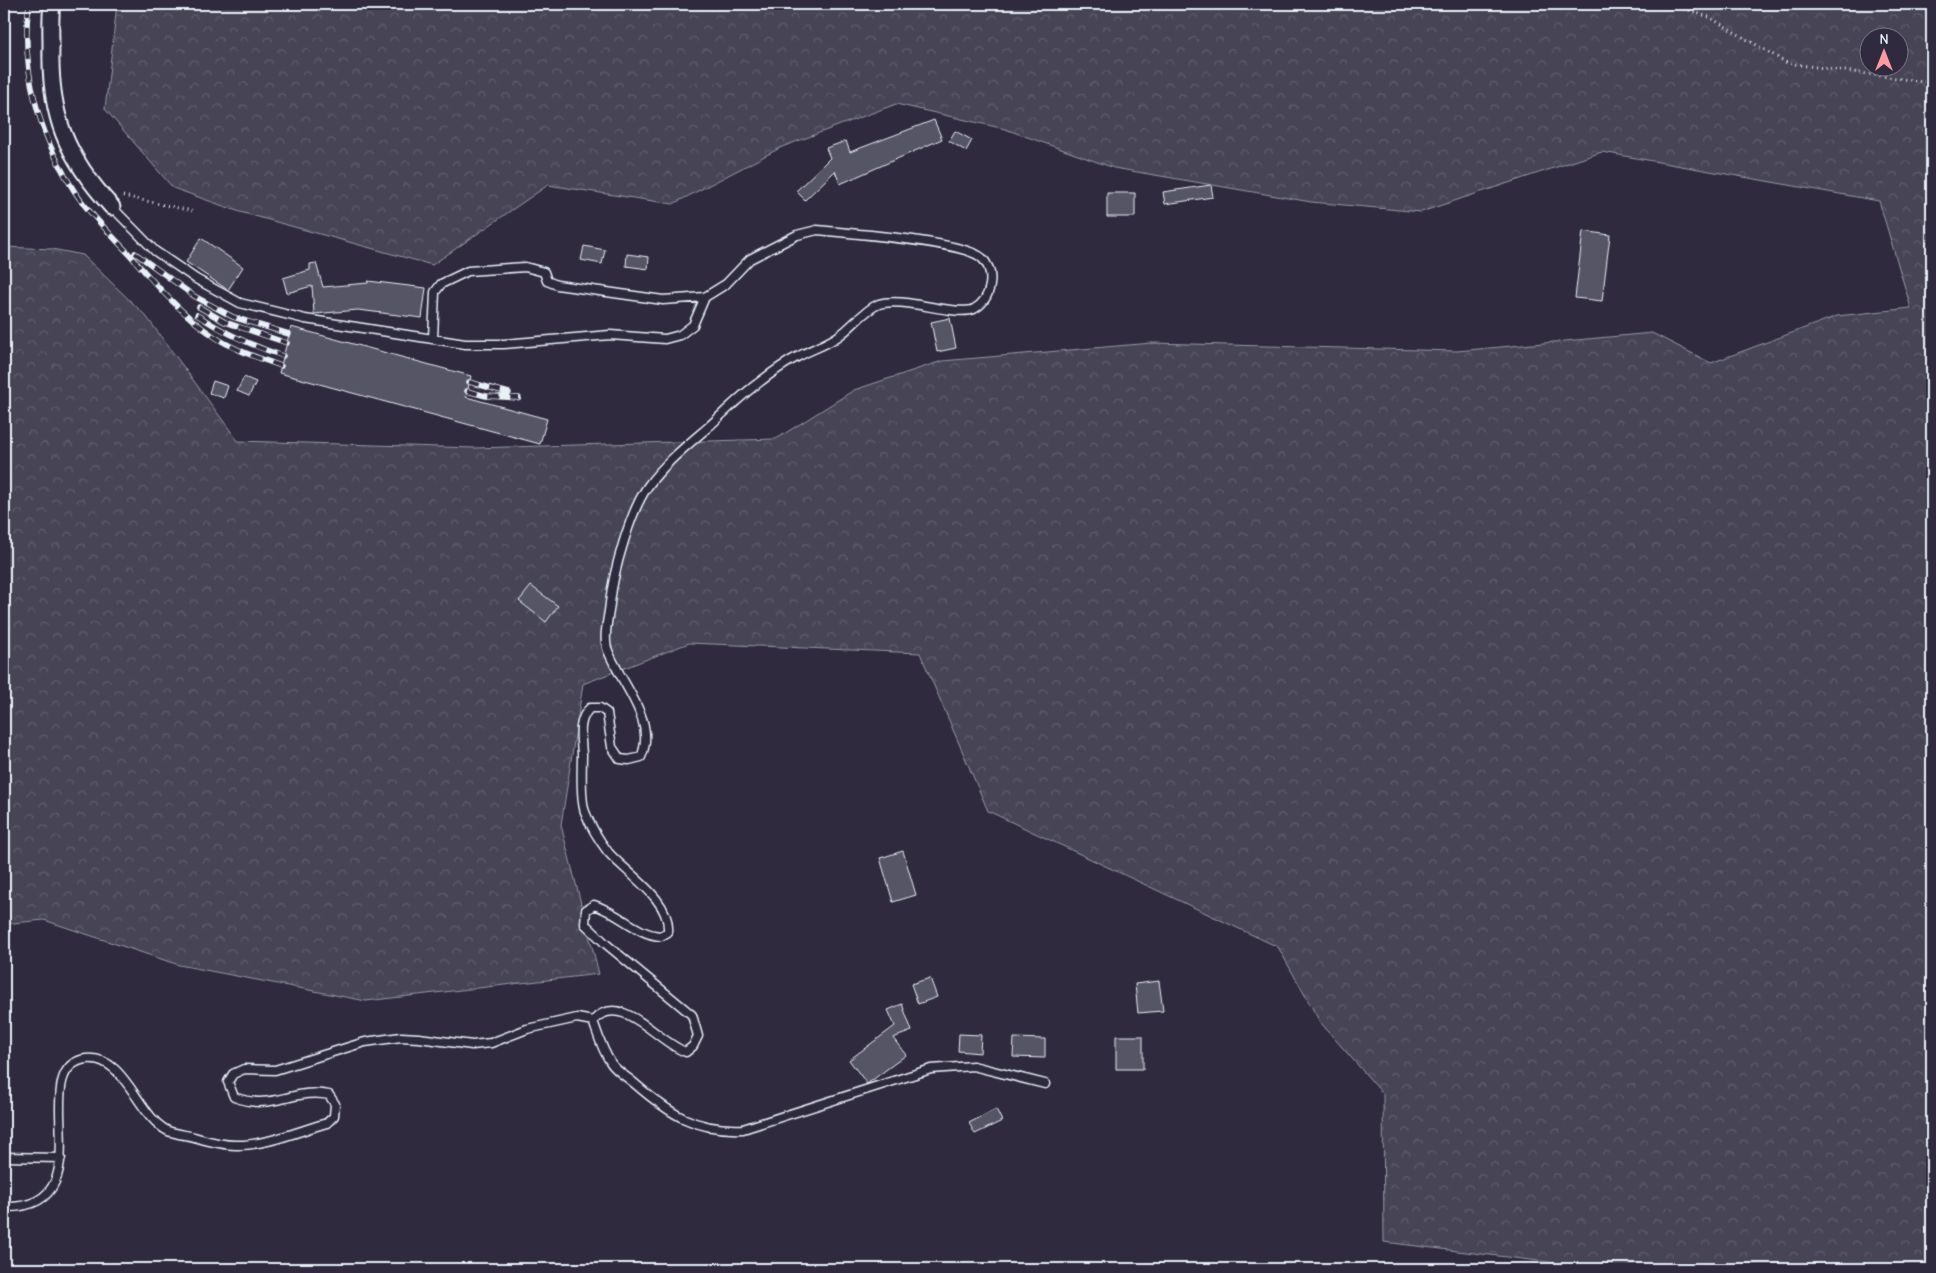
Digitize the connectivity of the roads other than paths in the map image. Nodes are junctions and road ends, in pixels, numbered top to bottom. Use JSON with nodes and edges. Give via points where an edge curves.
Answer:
{"nodes":[{"id":1,"x":52,"y":4,"type":"edge"},
{"id":2,"x":112,"y":207,"type":"joint"},
{"id":3,"x":704,"y":297,"type":"junction"},
{"id":4,"x":434,"y":338,"type":"junction"},
{"id":5,"x":593,"y":1020,"type":"junction"},
{"id":6,"x":1045,"y":1084,"type":"dead end"},
{"id":7,"x":4,"y":1157,"type":"edge"},
{"id":8,"x":61,"y":1158,"type":"junction"},
{"id":9,"x":4,"y":1207,"type":"edge"}],
"edges":[{"from":1,"to":2,"type":"street","via":[[50,78],[59,126],[79,167]]},
{"from":2,"to":4,"type":"lane","via":[[155,251],[240,303],[305,319]]},
{"from":3,"to":4,"type":"lane","via":[[693,325],[680,335],[665,339],[610,335],[465,344]]},
{"from":3,"to":4,"type":"lane","via":[[663,300],[557,285],[547,281],[544,272],[525,267],[468,271],[441,284],[435,292]]},
{"from":3,"to":5,"type":"lane","via":[[726,284],[750,259],[797,235],[817,230],[970,250],[983,259],[991,274],[990,287],[974,309],[880,304],[839,336],[796,357],[757,384],[678,453],[647,487],[632,520],[612,581],[606,646],[640,715],[646,746],[641,757],[620,759],[612,747],[607,713],[600,708],[590,708],[584,714],[581,726],[582,773],[584,810],[597,835],[621,866],[655,898],[669,922],[668,932],[661,936],[647,934],[610,910],[594,905],[586,910],[585,924],[692,1015],[698,1036],[686,1052],[675,1049],[645,1024],[626,1014],[600,1012]]},
{"from":5,"to":6,"type":"lane","via":[[611,1064],[663,1108],[718,1130],[743,1129],[932,1069],[973,1066]]},
{"from":5,"to":8,"type":"lane","via":[[577,1018],[527,1029],[491,1043],[472,1045],[401,1037],[365,1042],[275,1070],[244,1069],[233,1074],[228,1082],[234,1097],[261,1103],[319,1093],[329,1095],[335,1104],[334,1116],[327,1123],[254,1144],[222,1144],[169,1131],[148,1114],[111,1065],[85,1059],[70,1068],[61,1083]]},
{"from":7,"to":8,"type":"lane"},
{"from":8,"to":9,"type":"lane","via":[[57,1178],[40,1199],[26,1206]]}]}
